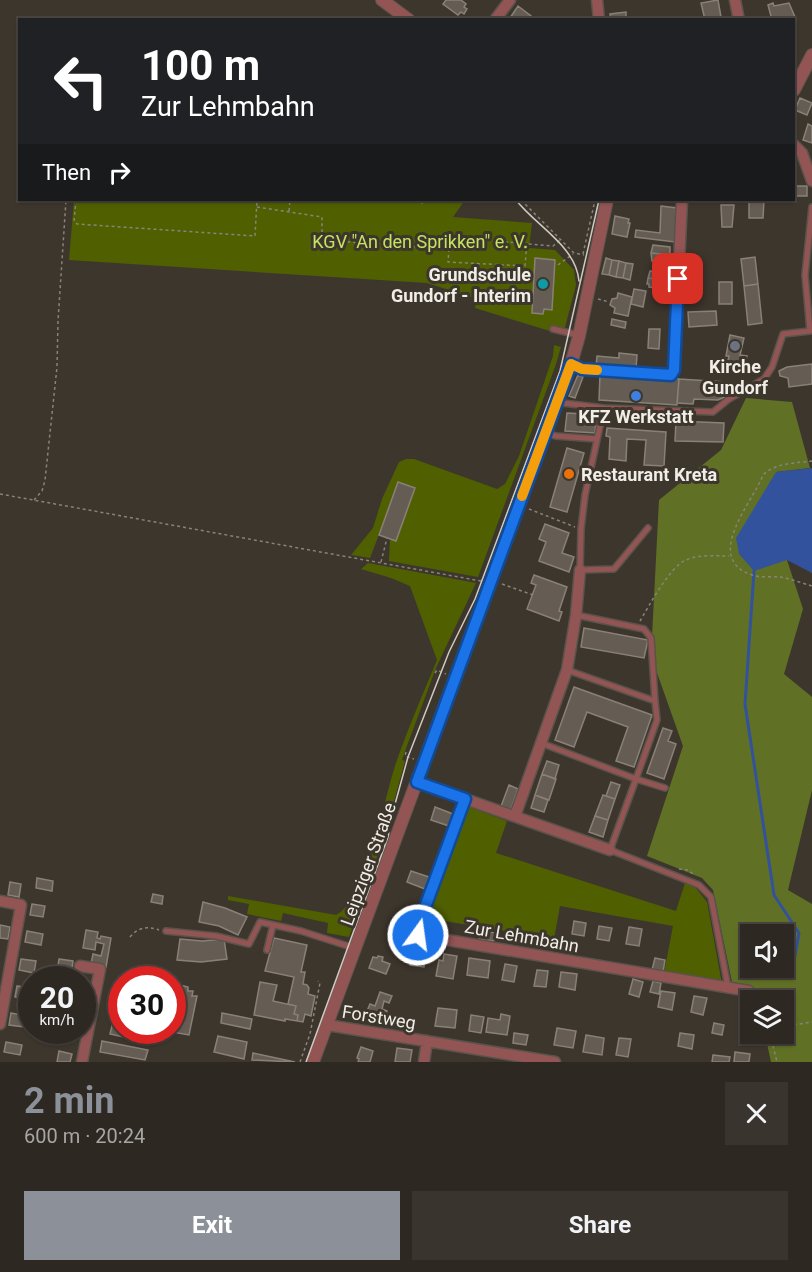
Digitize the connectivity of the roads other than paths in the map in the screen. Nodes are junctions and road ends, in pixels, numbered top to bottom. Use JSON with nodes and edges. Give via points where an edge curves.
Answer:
{"nodes":[{"id":1,"x":382,"y":0,"type":"edge"},
{"id":2,"x":510,"y":0,"type":"edge"},
{"id":3,"x":597,"y":0,"type":"edge"},
{"id":4,"x":735,"y":0,"type":"edge"},
{"id":5,"x":407,"y":18,"type":"edge"},
{"id":6,"x":496,"y":18,"type":"edge"},
{"id":7,"x":599,"y":18,"type":"edge"},
{"id":8,"x":739,"y":18,"type":"edge"},
{"id":9,"x":812,"y":55,"type":"edge"},
{"id":10,"x":795,"y":88,"type":"edge"},
{"id":11,"x":802,"y":151,"type":"edge"},
{"id":12,"x":812,"y":181,"type":"edge"},
{"id":13,"x":607,"y":201,"type":"edge"},
{"id":14,"x":682,"y":201,"type":"edge"},
{"id":15,"x":812,"y":207,"type":"edge"},
{"id":16,"x":810,"y":254,"type":"edge"},
{"id":17,"x":553,"y":329,"type":"dead end"},
{"id":18,"x":579,"y":336,"type":"junction"},
{"id":19,"x":571,"y":364,"type":"junction"},
{"id":20,"x":557,"y":400,"type":"junction"},
{"id":21,"x":604,"y":408,"type":"junction"},
{"id":22,"x":546,"y":433,"type":"junction"},
{"id":23,"x":597,"y":440,"type":"junction"},
{"id":24,"x":648,"y":528,"type":"dead end"},
{"id":25,"x":580,"y":570,"type":"junction"},
{"id":26,"x":576,"y":615,"type":"junction"},
{"id":27,"x":567,"y":670,"type":"junction"},
{"id":28,"x":655,"y":701,"type":"junction"},
{"id":29,"x":541,"y":743,"type":"junction"},
{"id":30,"x":636,"y":779,"type":"junction"},
{"id":31,"x":417,"y":782,"type":"junction"},
{"id":32,"x":665,"y":788,"type":"dead end"},
{"id":33,"x":465,"y":799,"type":"junction"},
{"id":34,"x":515,"y":816,"type":"junction"},
{"id":35,"x":610,"y":850,"type":"junction"},
{"id":36,"x":0,"y":902,"type":"edge"},
{"id":37,"x":273,"y":925,"type":"junction"},
{"id":38,"x":166,"y":931,"type":"road end"},
{"id":39,"x":356,"y":949,"type":"junction"},
{"id":40,"x":267,"y":950,"type":"dead end"},
{"id":41,"x":96,"y":968,"type":"edge"},
{"id":42,"x":728,"y":987,"type":"junction"},
{"id":43,"x":96,"y":990,"type":"edge"},
{"id":44,"x":744,"y":990,"type":"edge"},
{"id":45,"x":0,"y":1024,"type":"edge"},
{"id":46,"x":327,"y":1025,"type":"junction"},
{"id":47,"x":427,"y":1041,"type":"junction"},
{"id":48,"x":85,"y":1044,"type":"edge"},
{"id":49,"x":510,"y":1058,"type":"edge"},
{"id":50,"x":82,"y":1062,"type":"edge"},
{"id":51,"x":313,"y":1062,"type":"edge"},
{"id":52,"x":424,"y":1062,"type":"edge"},
{"id":53,"x":555,"y":1062,"type":"edge"}],
"edges":[{"from":1,"to":5,"type":"street"},
{"from":2,"to":6,"type":"street"},
{"from":3,"to":7,"type":"street"},
{"from":4,"to":8,"type":"street"},
{"from":9,"to":10,"type":"street"},
{"from":11,"to":12,"type":"street"},
{"from":13,"to":18,"type":"street","name":"Leipziger Straße"},
{"from":14,"to":19,"type":"street","via":[[671,375],[582,369]]},
{"from":15,"to":16,"type":"lane"},
{"from":16,"to":21,"type":"lane","via":[[805,275],[810,331],[783,334],[764,379],[713,412]]},
{"from":17,"to":18,"type":"lane"},
{"from":18,"to":19,"type":"street","name":"Leipziger Straße"},
{"from":19,"to":20,"type":"street","name":"Leipziger Straße"},
{"from":20,"to":21,"type":"lane"},
{"from":20,"to":22,"type":"street","name":"Leipziger Straße"},
{"from":21,"to":23,"type":"lane"},
{"from":22,"to":23,"type":"lane"},
{"from":22,"to":31,"type":"street","name":"Leipziger Straße"},
{"from":23,"to":25,"type":"lane","via":[[585,495]]},
{"from":24,"to":25,"type":"lane","via":[[614,569]]},
{"from":25,"to":26,"type":"street"},
{"from":26,"to":27,"type":"street"},
{"from":26,"to":28,"type":"lane","via":[[644,629],[651,638]]},
{"from":27,"to":28,"type":"lane"},
{"from":27,"to":29,"type":"street"},
{"from":28,"to":30,"type":"lane","via":[[657,720]]},
{"from":29,"to":30,"type":"lane"},
{"from":29,"to":34,"type":"street"},
{"from":30,"to":32,"type":"lane"},
{"from":30,"to":35,"type":"lane"},
{"from":31,"to":33,"type":"street"},
{"from":31,"to":39,"type":"street","name":"Leipziger Straße"},
{"from":33,"to":34,"type":"street"},
{"from":33,"to":42,"type":"street","name":"Zur Lehmbahn","via":[[418,935]]},
{"from":34,"to":35,"type":"street"},
{"from":35,"to":42,"type":"lane","via":[[699,885],[711,897]]},
{"from":36,"to":45,"type":"street","via":[[21,905]]},
{"from":37,"to":38,"type":"lane","via":[[260,922],[249,945],[216,936]]},
{"from":37,"to":39,"type":"lane"},
{"from":37,"to":40,"type":"lane"},
{"from":39,"to":46,"type":"street","name":"Leipziger Straße"},
{"from":41,"to":43,"type":"street","via":[[100,969]]},
{"from":42,"to":44,"type":"street","name":"Zur Lehmbahn"},
{"from":46,"to":47,"type":"street","name":"Forstweg"},
{"from":46,"to":51,"type":"street","name":"Leipziger Straße"},
{"from":47,"to":49,"type":"street","name":"Forstweg"},
{"from":47,"to":52,"type":"street","name":"Forstweg"},
{"from":48,"to":50,"type":"street"},
{"from":49,"to":53,"type":"street","name":"Forstweg"}]}
